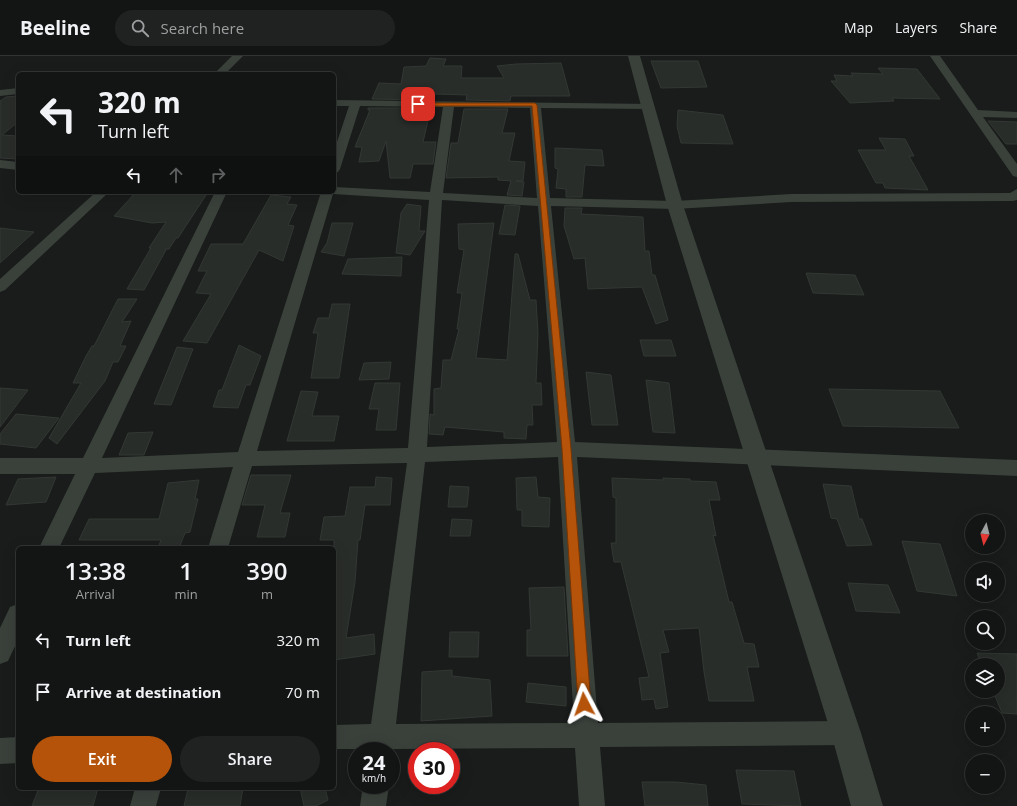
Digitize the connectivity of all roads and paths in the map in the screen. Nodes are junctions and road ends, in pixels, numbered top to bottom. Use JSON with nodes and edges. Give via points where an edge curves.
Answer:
{"nodes":[{"id":1,"x":238,"y":56,"type":"edge"},
{"id":2,"x":634,"y":56,"type":"edge"},
{"id":3,"x":935,"y":56,"type":"edge"},
{"id":4,"x":221,"y":72,"type":"edge"},
{"id":5,"x":16,"y":91,"type":"edge"},
{"id":6,"x":0,"y":93,"type":"edge"},
{"id":7,"x":336,"y":103,"type":"edge"},
{"id":8,"x":356,"y":103,"type":"junction"},
{"id":9,"x":448,"y":105,"type":"junction"},
{"id":10,"x":535,"y":105,"type":"junction"},
{"id":11,"x":648,"y":106,"type":"junction"},
{"id":12,"x":975,"y":113,"type":"junction"},
{"id":13,"x":1017,"y":115,"type":"edge"},
{"id":14,"x":336,"y":163,"type":"edge"},
{"id":15,"x":0,"y":164,"type":"edge"},
{"id":16,"x":16,"y":166,"type":"edge"},
{"id":17,"x":1017,"y":173,"type":"edge"},
{"id":18,"x":336,"y":192,"type":"edge"},
{"id":19,"x":1017,"y":193,"type":"edge"},
{"id":20,"x":101,"y":194,"type":"edge"},
{"id":21,"x":220,"y":194,"type":"edge"},
{"id":22,"x":325,"y":194,"type":"edge"},
{"id":23,"x":436,"y":196,"type":"junction"},
{"id":24,"x":544,"y":202,"type":"junction"},
{"id":25,"x":675,"y":205,"type":"junction"},
{"id":26,"x":0,"y":288,"type":"edge"},
{"id":27,"x":567,"y":449,"type":"junction"},
{"id":28,"x":417,"y":455,"type":"junction"},
{"id":29,"x":755,"y":456,"type":"junction"},
{"id":30,"x":244,"y":459,"type":"junction"},
{"id":31,"x":0,"y":466,"type":"edge"},
{"id":32,"x":88,"y":466,"type":"junction"},
{"id":33,"x":1017,"y":468,"type":"edge"},
{"id":34,"x":50,"y":546,"type":"edge"},
{"id":35,"x":219,"y":546,"type":"edge"},
{"id":36,"x":16,"y":619,"type":"edge"},
{"id":37,"x":0,"y":653,"type":"edge"},
{"id":38,"x":846,"y":733,"type":"junction"},
{"id":39,"x":587,"y":736,"type":"junction"},
{"id":40,"x":336,"y":737,"type":"edge"},
{"id":41,"x":368,"y":742,"type":"edge"},
{"id":42,"x":381,"y":742,"type":"edge"},
{"id":43,"x":400,"y":743,"type":"edge"},
{"id":44,"x":16,"y":750,"type":"edge"},
{"id":45,"x":0,"y":751,"type":"edge"},
{"id":46,"x":147,"y":790,"type":"edge"},
{"id":47,"x":375,"y":794,"type":"edge"},
{"id":48,"x":142,"y":806,"type":"edge"},
{"id":49,"x":373,"y":806,"type":"edge"},
{"id":50,"x":592,"y":806,"type":"edge"},
{"id":51,"x":866,"y":806,"type":"edge"}],
"edges":[{"from":1,"to":4,"type":"street"},
{"from":2,"to":11,"type":"street"},
{"from":3,"to":12,"type":"street"},
{"from":5,"to":6,"type":"street"},
{"from":7,"to":8,"type":"street"},
{"from":8,"to":9,"type":"street"},
{"from":8,"to":14,"type":"street"},
{"from":9,"to":10,"type":"street"},
{"from":9,"to":23,"type":"street"},
{"from":10,"to":11,"type":"street"},
{"from":10,"to":24,"type":"street"},
{"from":11,"to":25,"type":"street"},
{"from":12,"to":13,"type":"street"},
{"from":12,"to":17,"type":"street"},
{"from":15,"to":16,"type":"street"},
{"from":18,"to":23,"type":"street"},
{"from":19,"to":25,"type":"street","via":[[1013,197],[791,198]]},
{"from":20,"to":26,"type":"street"},
{"from":21,"to":32,"type":"street"},
{"from":22,"to":30,"type":"street"},
{"from":23,"to":24,"type":"street"},
{"from":23,"to":28,"type":"street"},
{"from":24,"to":25,"type":"street"},
{"from":24,"to":27,"type":"street"},
{"from":25,"to":29,"type":"street"},
{"from":27,"to":28,"type":"street"},
{"from":27,"to":29,"type":"street"},
{"from":27,"to":39,"type":"street"},
{"from":28,"to":30,"type":"street"},
{"from":28,"to":42,"type":"street"},
{"from":29,"to":33,"type":"street"},
{"from":29,"to":38,"type":"street"},
{"from":30,"to":32,"type":"street"},
{"from":30,"to":35,"type":"street"},
{"from":31,"to":32,"type":"street"},
{"from":32,"to":34,"type":"street"},
{"from":36,"to":37,"type":"street"},
{"from":38,"to":39,"type":"street"},
{"from":38,"to":51,"type":"street"},
{"from":39,"to":43,"type":"street"},
{"from":39,"to":50,"type":"street"},
{"from":40,"to":41,"type":"street"},
{"from":44,"to":45,"type":"street"},
{"from":46,"to":48,"type":"street"},
{"from":47,"to":49,"type":"street"}]}
